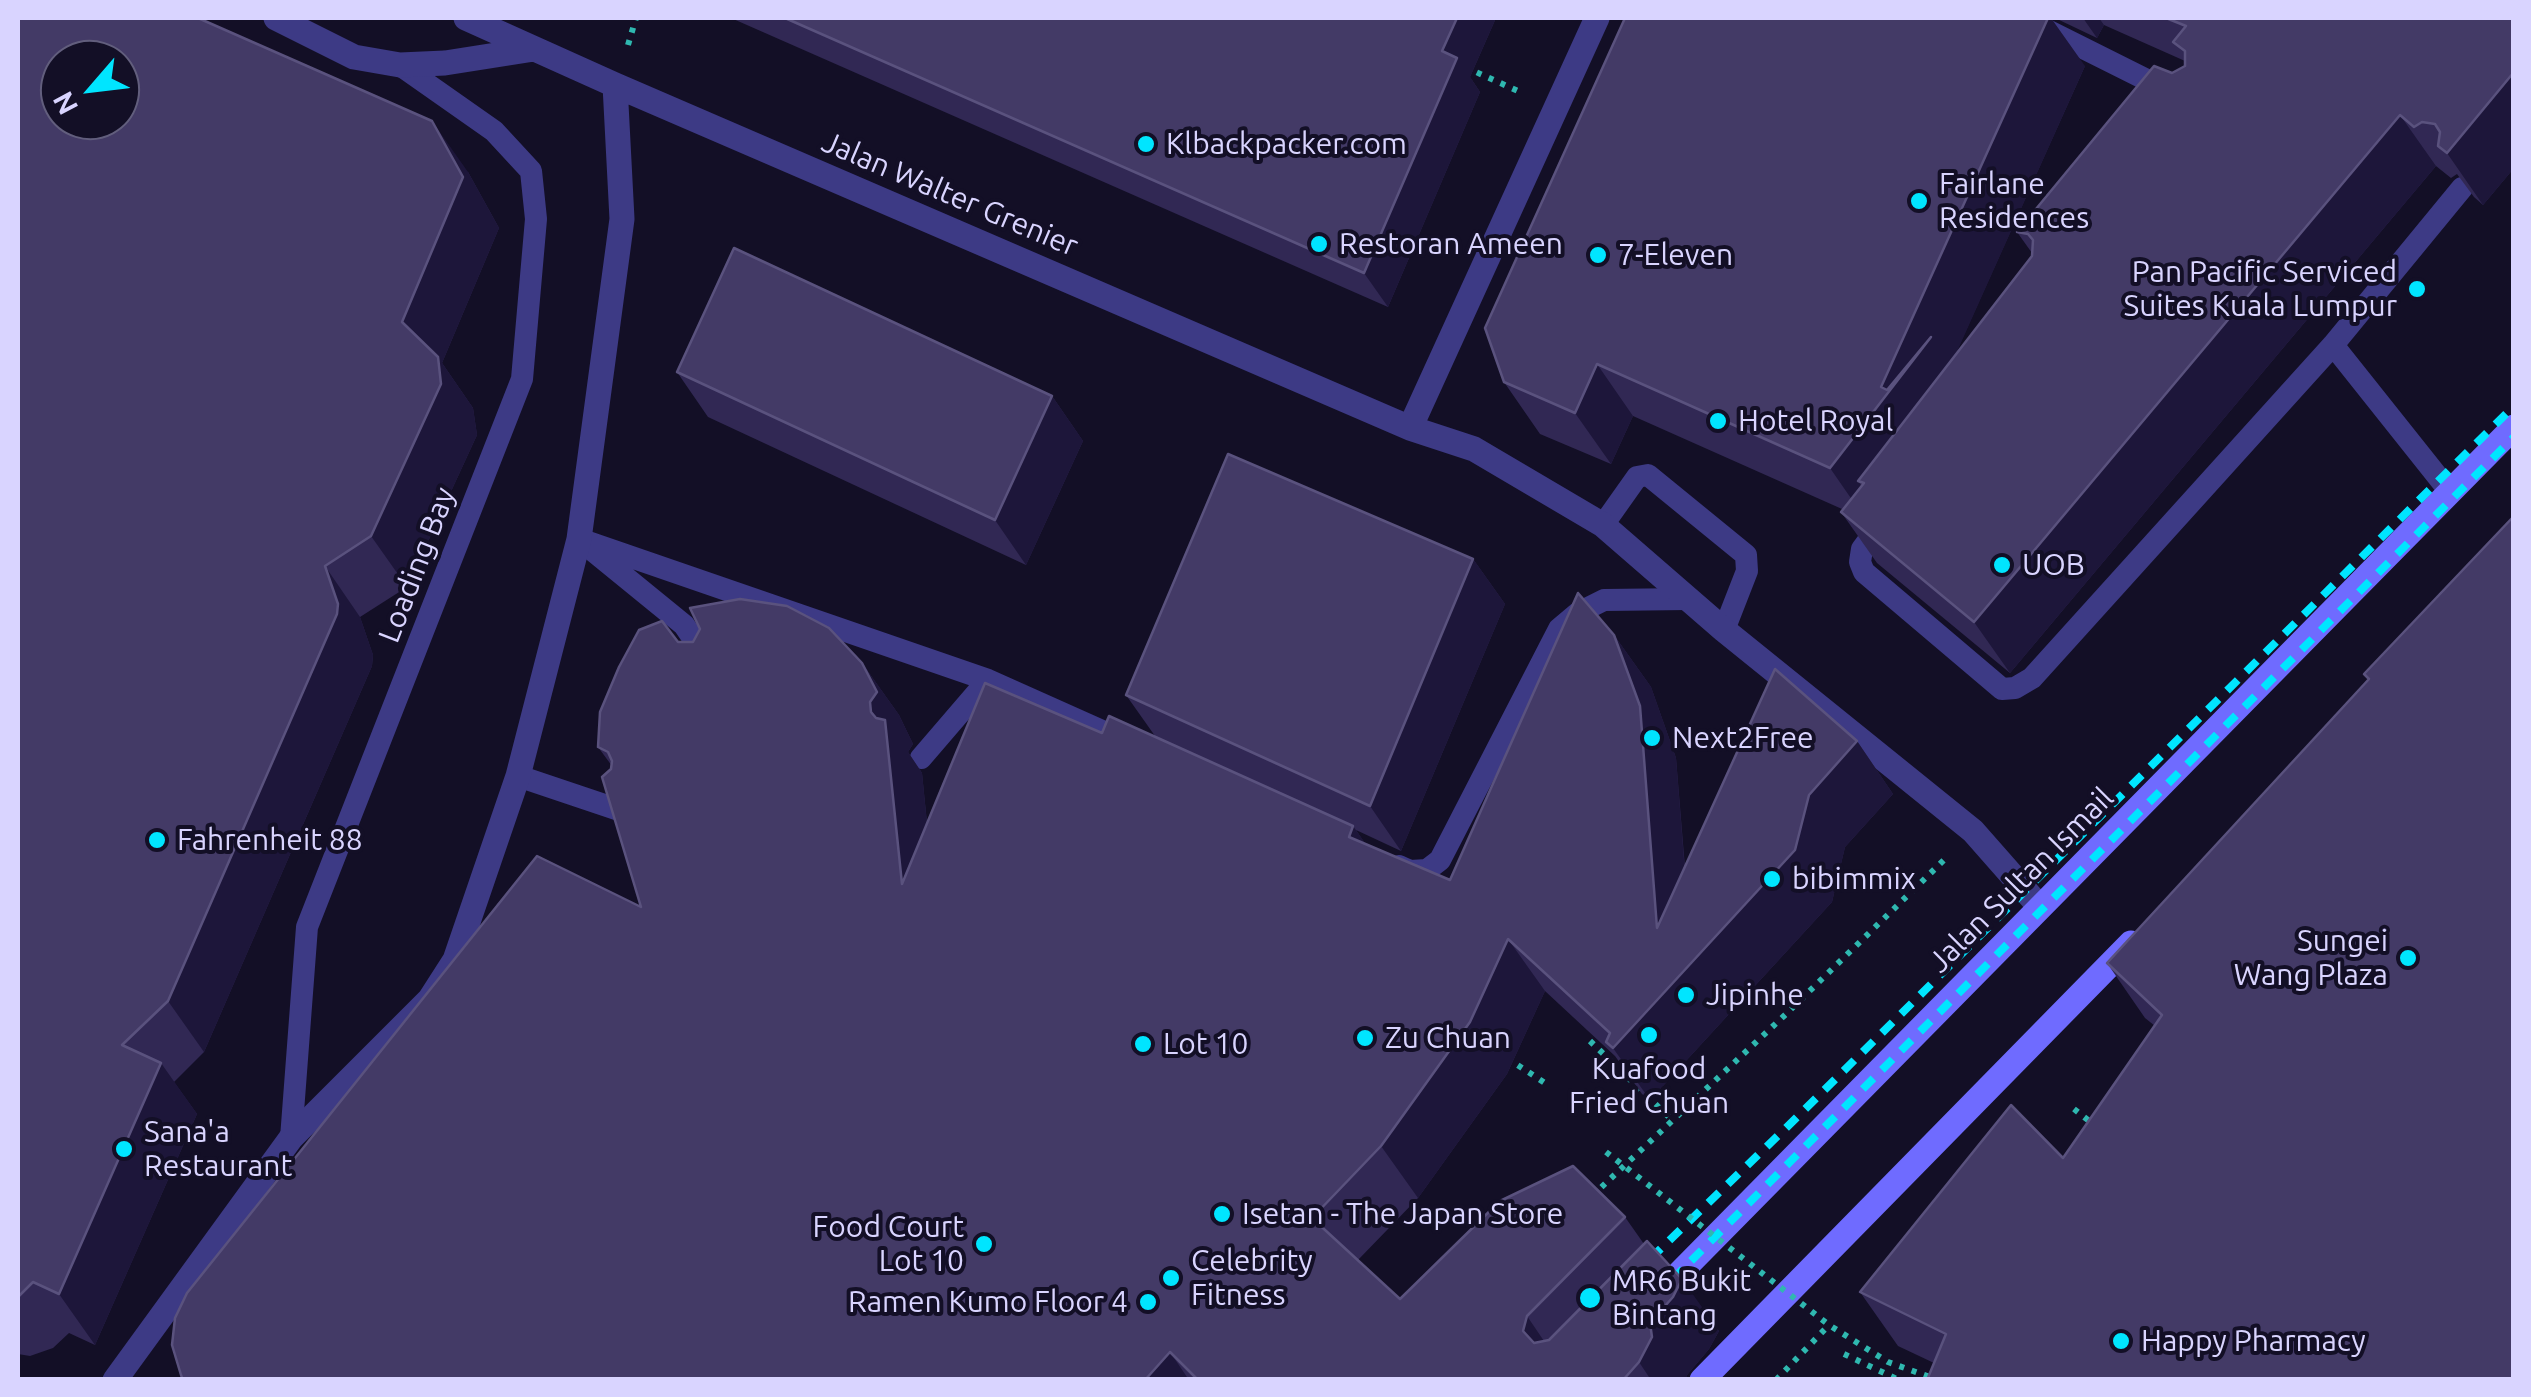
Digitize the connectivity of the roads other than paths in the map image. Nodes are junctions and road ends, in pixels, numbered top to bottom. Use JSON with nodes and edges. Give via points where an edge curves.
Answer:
{"nodes":[{"id":1,"x":276,"y":18,"type":"edge"},
{"id":2,"x":466,"y":18,"type":"edge"},
{"id":3,"x":1597,"y":18,"type":"edge"},
{"id":4,"x":2023,"y":18,"type":"edge"},
{"id":5,"x":534,"y":49,"type":"junction"},
{"id":6,"x":400,"y":64,"type":"junction"},
{"id":7,"x":615,"y":85,"type":"junction"},
{"id":8,"x":2182,"y":97,"type":"edge"},
{"id":9,"x":2462,"y":188,"type":"edge"},
{"id":10,"x":2333,"y":345,"type":"junction"},
{"id":11,"x":2514,"y":427,"type":"edge"},
{"id":12,"x":1410,"y":428,"type":"junction"},
{"id":13,"x":2450,"y":492,"type":"junction"},
{"id":14,"x":1898,"y":502,"type":"edge"},
{"id":15,"x":1603,"y":525,"type":"junction"},
{"id":16,"x":580,"y":539,"type":"junction"},
{"id":17,"x":1688,"y":599,"type":"junction"},
{"id":18,"x":1724,"y":630,"type":"junction"},
{"id":19,"x":988,"y":680,"type":"junction"},
{"id":20,"x":722,"y":681,"type":"edge"},
{"id":21,"x":1146,"y":750,"type":"edge"},
{"id":22,"x":920,"y":758,"type":"dead end"},
{"id":23,"x":518,"y":776,"type":"junction"},
{"id":24,"x":634,"y":814,"type":"edge"},
{"id":25,"x":1375,"y":855,"type":"edge"},
{"id":26,"x":2040,"y":906,"type":"junction"},
{"id":27,"x":2142,"y":932,"type":"edge"},
{"id":28,"x":291,"y":1138,"type":"junction"},
{"id":29,"x":1644,"y":1310,"type":"edge"},
{"id":30,"x":115,"y":1380,"type":"edge"},
{"id":31,"x":1702,"y":1380,"type":"edge"}],
"edges":[{"from":1,"to":6,"type":"street","via":[[354,57]]},
{"from":2,"to":5,"type":"street","name":"Jalan Walter Grenier"},
{"from":3,"to":12,"type":"street"},
{"from":4,"to":8,"type":"lane"},
{"from":5,"to":6,"type":"street"},
{"from":5,"to":7,"type":"street","name":"Jalan Walter Grenier"},
{"from":6,"to":28,"type":"lane","name":"Loading Bay","via":[[494,131],[531,171],[536,220],[522,379],[307,928]]},
{"from":7,"to":12,"type":"street","name":"Jalan Walter Grenier"},
{"from":7,"to":16,"type":"street","via":[[622,219]]},
{"from":9,"to":10,"type":"lane"},
{"from":10,"to":13,"type":"lane"},
{"from":10,"to":14,"type":"lane","via":[[2032,678],[2015,688],[2002,689],[1864,572],[1862,549]]},
{"from":11,"to":13,"type":"main road","name":"Jalan Sultan Ismail"},
{"from":12,"to":15,"type":"street","name":"Jalan Walter Grenier","via":[[1474,450]]},
{"from":13,"to":26,"type":"main road","name":"Jalan Sultan Ismail"},
{"from":15,"to":17,"type":"street","name":"Jalan Walter Grenier"},
{"from":15,"to":18,"type":"lane","via":[[1637,477],[1648,475],[1746,555],[1747,571]]},
{"from":16,"to":19,"type":"lane"},
{"from":16,"to":20,"type":"lane","via":[[684,625]]},
{"from":16,"to":23,"type":"street"},
{"from":17,"to":18,"type":"street","name":"Jalan Walter Grenier"},
{"from":17,"to":25,"type":"lane","via":[[1604,600],[1568,621],[1440,860],[1410,871]]},
{"from":18,"to":26,"type":"street","name":"Jalan Walter Grenier","via":[[1973,831]]},
{"from":19,"to":21,"type":"lane"},
{"from":19,"to":22,"type":"lane"},
{"from":23,"to":24,"type":"lane"},
{"from":23,"to":28,"type":"street","via":[[455,960],[430,999]]},
{"from":26,"to":29,"type":"main road","name":"Jalan Sultan Ismail"},
{"from":27,"to":31,"type":"main road"},
{"from":28,"to":30,"type":"street"}]}
